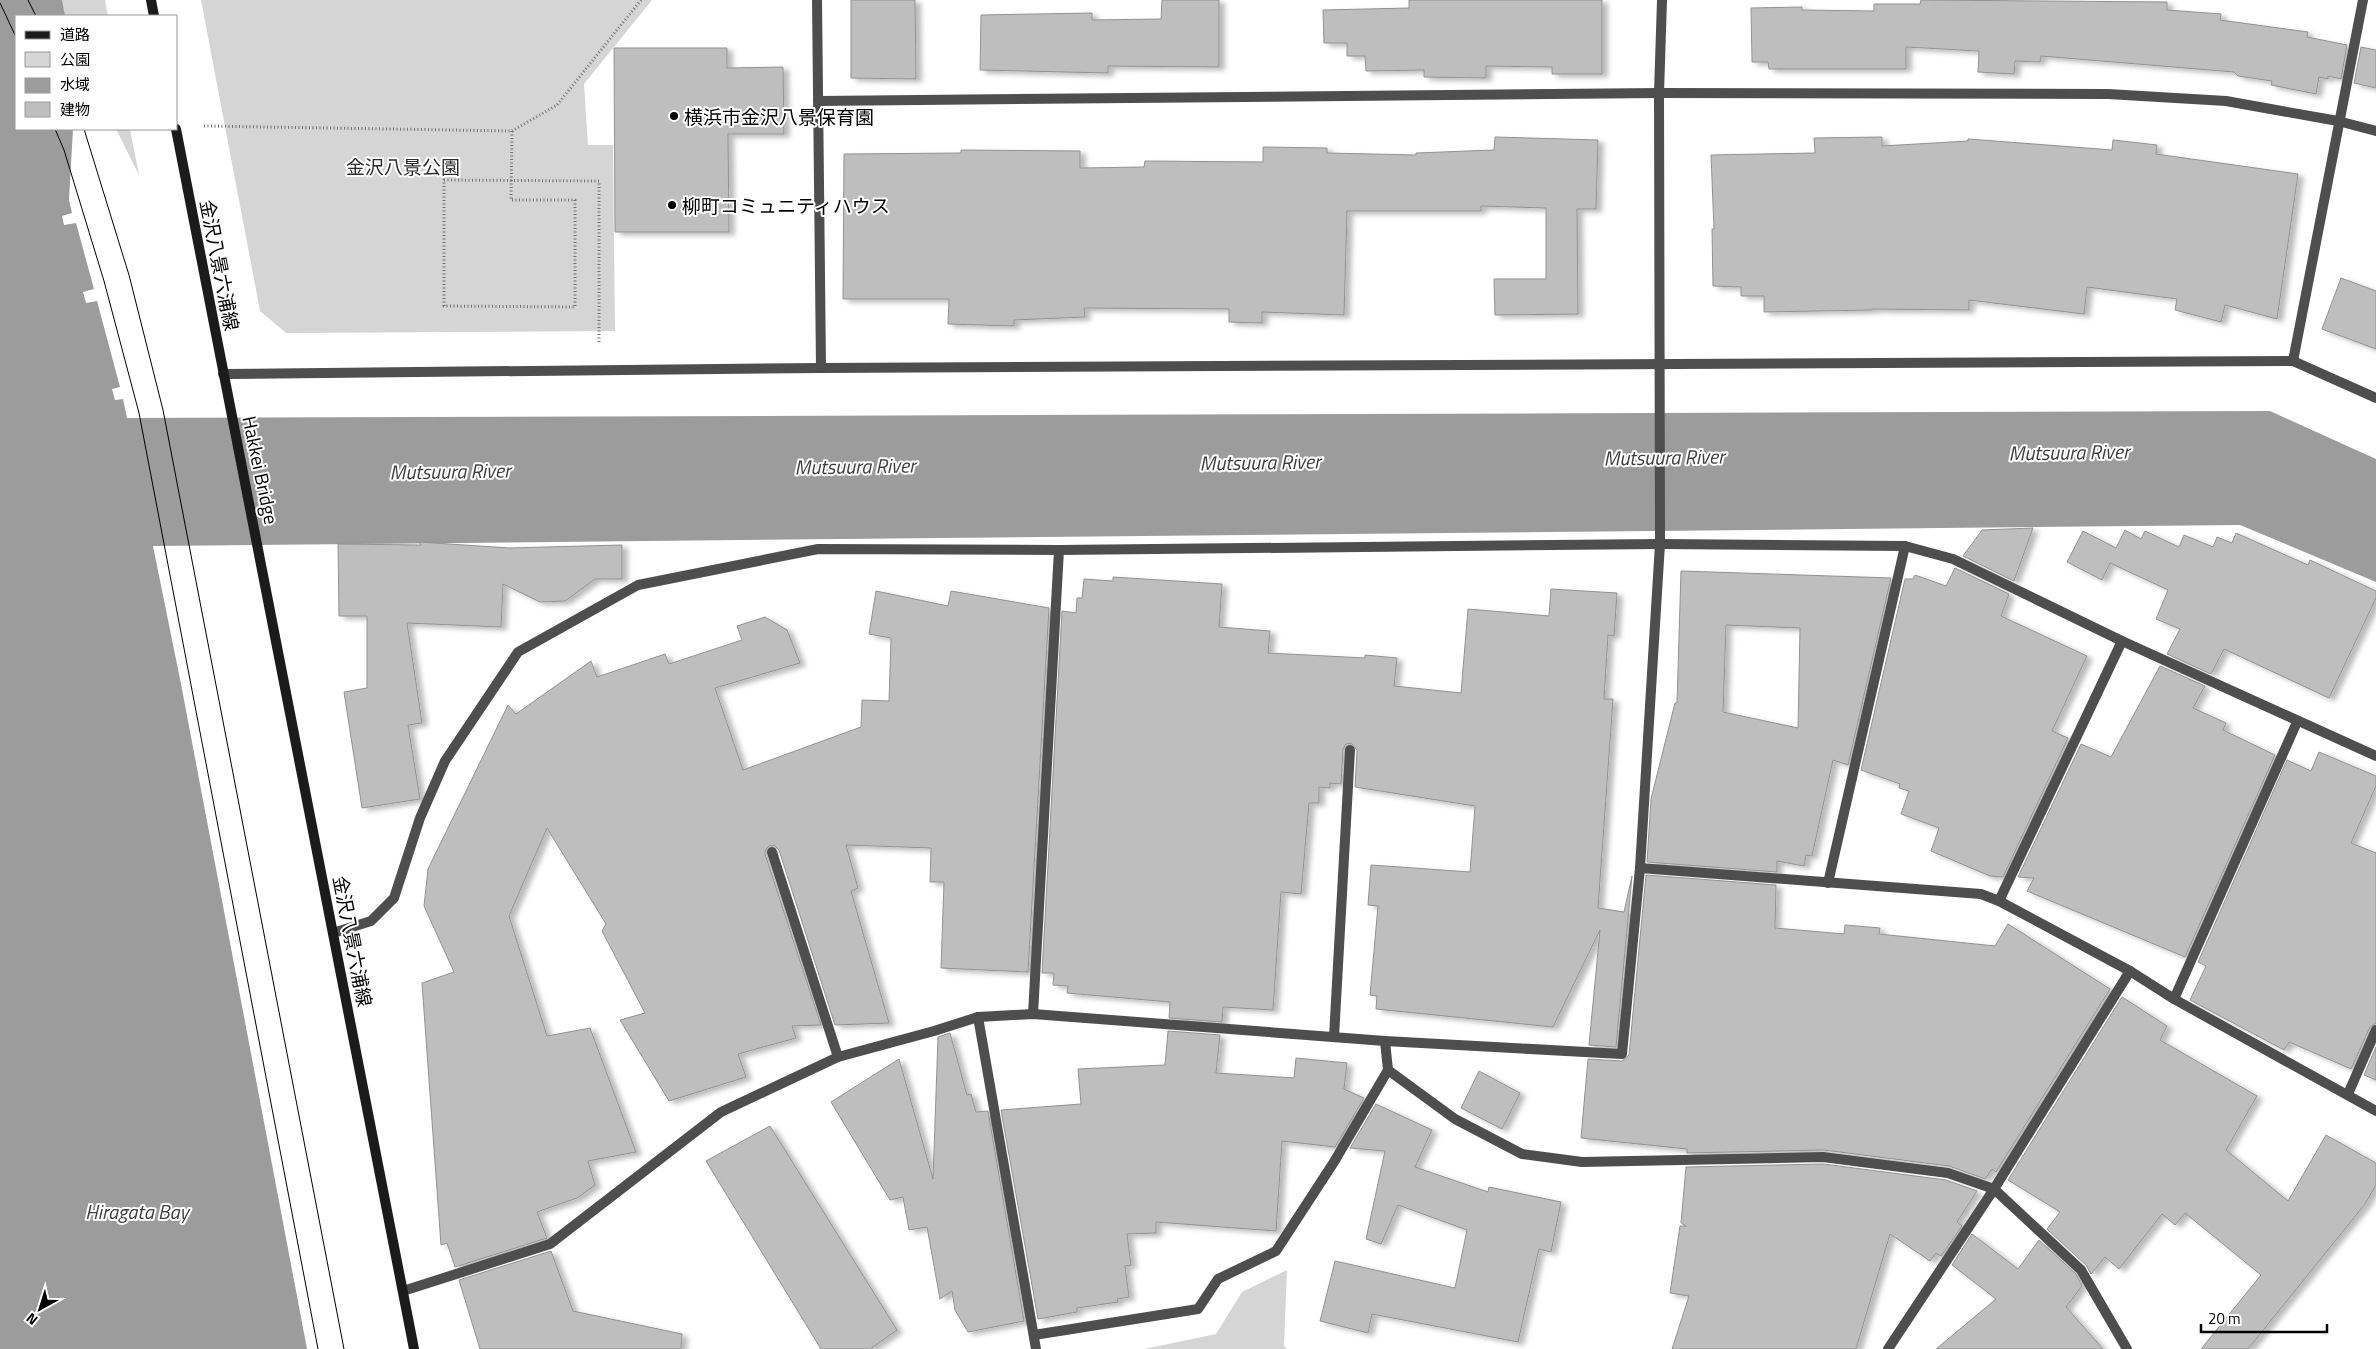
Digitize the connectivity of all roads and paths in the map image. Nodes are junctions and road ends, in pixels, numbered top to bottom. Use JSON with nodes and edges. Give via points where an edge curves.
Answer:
{"nodes":[{"id":1,"x":151,"y":0,"type":"edge"},
{"id":2,"x":641,"y":0,"type":"edge"},
{"id":3,"x":817,"y":0,"type":"edge"},
{"id":4,"x":1662,"y":0,"type":"edge"},
{"id":5,"x":2363,"y":0,"type":"edge"},
{"id":6,"x":154,"y":15,"type":"edge"},
{"id":7,"x":1659,"y":94,"type":"junction"},
{"id":8,"x":818,"y":101,"type":"junction"},
{"id":9,"x":2338,"y":121,"type":"junction"},
{"id":10,"x":196,"y":126,"type":"dead end"},
{"id":11,"x":176,"y":130,"type":"edge"},
{"id":12,"x":2376,"y":130,"type":"edge"},
{"id":13,"x":512,"y":131,"type":"junction"},
{"id":14,"x":511,"y":180,"type":"junction"},
{"id":15,"x":2293,"y":361,"type":"junction"},
{"id":16,"x":1658,"y":363,"type":"junction"},
{"id":17,"x":821,"y":368,"type":"junction"},
{"id":18,"x":598,"y":370,"type":"junction"},
{"id":19,"x":223,"y":374,"type":"junction"},
{"id":20,"x":2376,"y":398,"type":"edge"},
{"id":21,"x":230,"y":407,"type":"joint"},
{"id":22,"x":257,"y":539,"type":"joint"},
{"id":23,"x":1660,"y":544,"type":"junction"},
{"id":24,"x":1905,"y":546,"type":"junction"},
{"id":25,"x":1059,"y":550,"type":"junction"},
{"id":26,"x":2122,"y":641,"type":"junction"},
{"id":27,"x":2297,"y":722,"type":"junction"},
{"id":28,"x":1350,"y":750,"type":"dead end"},
{"id":29,"x":2376,"y":756,"type":"edge"},
{"id":30,"x":772,"y":852,"type":"dead end"},
{"id":31,"x":1640,"y":868,"type":"junction"},
{"id":32,"x":1828,"y":883,"type":"junction"},
{"id":33,"x":1999,"y":901,"type":"junction"},
{"id":34,"x":333,"y":933,"type":"junction"},
{"id":35,"x":2130,"y":971,"type":"junction"},
{"id":36,"x":2174,"y":999,"type":"junction"},
{"id":37,"x":1033,"y":1014,"type":"junction"},
{"id":38,"x":978,"y":1017,"type":"junction"},
{"id":39,"x":2376,"y":1030,"type":"edge"},
{"id":40,"x":1334,"y":1037,"type":"junction"},
{"id":41,"x":1385,"y":1041,"type":"junction"},
{"id":42,"x":838,"y":1056,"type":"junction"},
{"id":43,"x":1388,"y":1070,"type":"junction"},
{"id":44,"x":2348,"y":1094,"type":"junction"},
{"id":45,"x":2376,"y":1111,"type":"edge"},
{"id":46,"x":1994,"y":1190,"type":"junction"},
{"id":47,"x":403,"y":1291,"type":"junction"},
{"id":48,"x":1034,"y":1336,"type":"junction"},
{"id":49,"x":414,"y":1349,"type":"edge"},
{"id":50,"x":1036,"y":1349,"type":"edge"},
{"id":51,"x":1888,"y":1349,"type":"edge"},
{"id":52,"x":2127,"y":1349,"type":"edge"}],
"edges":[{"from":1,"to":6,"type":"street"},
{"from":2,"to":13,"type":"path","via":[[557,105]]},
{"from":3,"to":8,"type":"street"},
{"from":4,"to":7,"type":"street"},
{"from":5,"to":9,"type":"street"},
{"from":7,"to":8,"type":"street"},
{"from":7,"to":9,"type":"street","via":[[2108,94],[2226,101]]},
{"from":7,"to":16,"type":"street"},
{"from":8,"to":17,"type":"street"},
{"from":9,"to":12,"type":"street"},
{"from":9,"to":15,"type":"street"},
{"from":10,"to":13,"type":"path"},
{"from":11,"to":19,"type":"street","name":"金沢八景六浦線"},
{"from":13,"to":14,"type":"path"},
{"from":14,"to":14,"type":"path","via":[[511,200],[575,200],[575,307],[444,306],[444,180]]},
{"from":14,"to":18,"type":"path","via":[[599,181]]},
{"from":15,"to":16,"type":"street"},
{"from":15,"to":20,"type":"street"},
{"from":16,"to":17,"type":"street"},
{"from":16,"to":23,"type":"street"},
{"from":17,"to":18,"type":"street"},
{"from":18,"to":19,"type":"street"},
{"from":19,"to":21,"type":"street","name":"金沢八景六浦線"},
{"from":21,"to":22,"type":"street","name":"Hakkei Bridge"},
{"from":22,"to":34,"type":"street","name":"金沢八景六浦線"},
{"from":23,"to":24,"type":"street"},
{"from":23,"to":25,"type":"street"},
{"from":23,"to":31,"type":"street"},
{"from":24,"to":26,"type":"street","via":[[1953,559]]},
{"from":24,"to":32,"type":"street"},
{"from":25,"to":34,"type":"street","via":[[818,549],[638,585],[518,652],[445,761],[420,818],[394,898],[371,921]]},
{"from":25,"to":37,"type":"street"},
{"from":26,"to":27,"type":"street"},
{"from":26,"to":33,"type":"street"},
{"from":27,"to":29,"type":"street"},
{"from":27,"to":36,"type":"street"},
{"from":28,"to":40,"type":"street"},
{"from":30,"to":42,"type":"street"},
{"from":31,"to":32,"type":"street"},
{"from":31,"to":41,"type":"street","via":[[1622,1054]]},
{"from":32,"to":33,"type":"street","via":[[1981,894]]},
{"from":33,"to":35,"type":"street"},
{"from":34,"to":47,"type":"street","name":"金沢八景六浦線"},
{"from":35,"to":36,"type":"street"},
{"from":35,"to":46,"type":"street"},
{"from":36,"to":44,"type":"street"},
{"from":37,"to":38,"type":"street"},
{"from":37,"to":40,"type":"street"},
{"from":38,"to":42,"type":"street"},
{"from":38,"to":48,"type":"street"},
{"from":39,"to":44,"type":"street"},
{"from":40,"to":41,"type":"street"},
{"from":41,"to":43,"type":"street"},
{"from":42,"to":47,"type":"street","via":[[721,1112],[550,1244]]},
{"from":43,"to":46,"type":"street","via":[[1455,1119],[1522,1154],[1582,1162],[1822,1157],[1948,1173]]},
{"from":43,"to":48,"type":"street","via":[[1276,1251],[1218,1279],[1198,1309]]},
{"from":44,"to":45,"type":"street"},
{"from":46,"to":51,"type":"street"},
{"from":46,"to":52,"type":"street","via":[[2081,1270]]},
{"from":47,"to":49,"type":"street","name":"金沢八景六浦線"},
{"from":48,"to":50,"type":"street"}]}
